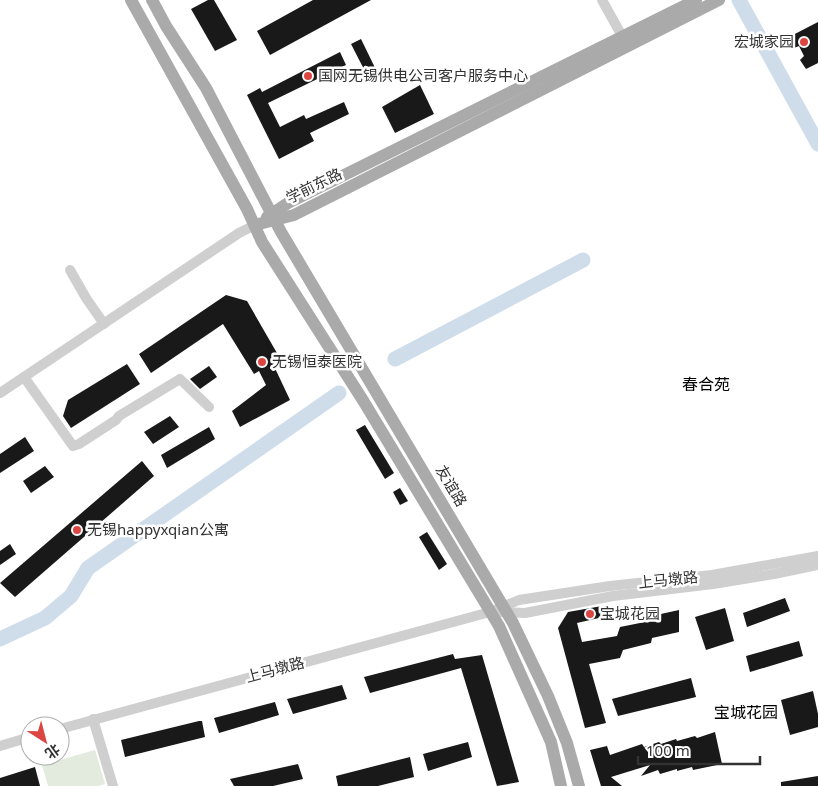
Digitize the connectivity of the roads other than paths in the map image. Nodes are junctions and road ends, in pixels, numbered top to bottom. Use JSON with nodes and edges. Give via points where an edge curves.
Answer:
{"nodes":[{"id":1,"x":131,"y":0,"type":"edge"},
{"id":2,"x":152,"y":0,"type":"edge"},
{"id":3,"x":602,"y":0,"type":"edge"},
{"id":4,"x":696,"y":0,"type":"edge"},
{"id":5,"x":719,"y":0,"type":"edge"},
{"id":6,"x":622,"y":36,"type":"junction"},
{"id":7,"x":274,"y":216,"type":"junction"},
{"id":8,"x":255,"y":225,"type":"junction"},
{"id":9,"x":70,"y":270,"type":"dead end"},
{"id":10,"x":104,"y":324,"type":"junction"},
{"id":11,"x":24,"y":378,"type":"junction"},
{"id":12,"x":0,"y":393,"type":"edge"},
{"id":13,"x":209,"y":407,"type":"dead end"},
{"id":14,"x":818,"y":556,"type":"edge"},
{"id":15,"x":818,"y":565,"type":"edge"},
{"id":16,"x":505,"y":609,"type":"junction"},
{"id":17,"x":490,"y":612,"type":"junction"},
{"id":18,"x":92,"y":719,"type":"junction"},
{"id":19,"x":70,"y":726,"type":"edge"},
{"id":20,"x":20,"y":740,"type":"edge"},
{"id":21,"x":0,"y":746,"type":"edge"},
{"id":22,"x":113,"y":786,"type":"edge"},
{"id":23,"x":561,"y":786,"type":"edge"},
{"id":24,"x":579,"y":786,"type":"edge"}],
"edges":[{"from":1,"to":8,"type":"main road","name":"友谊路"},
{"from":2,"to":7,"type":"main road","name":"友谊路","via":[[206,88]]},
{"from":3,"to":6,"type":"street"},
{"from":4,"to":6,"type":"main road","name":"学前东路"},
{"from":5,"to":7,"type":"main road","name":"学前东路","via":[[294,215]]},
{"from":6,"to":7,"type":"main road","name":"学前东路","via":[[288,203]]},
{"from":7,"to":8,"type":"main road","name":"学前东路"},
{"from":7,"to":16,"type":"main road","name":"友谊路"},
{"from":8,"to":10,"type":"street"},
{"from":8,"to":17,"type":"main road","name":"友谊路","via":[[262,242],[364,402]]},
{"from":9,"to":10,"type":"street"},
{"from":10,"to":11,"type":"street"},
{"from":11,"to":12,"type":"street"},
{"from":11,"to":13,"type":"street","via":[[73,446],[180,379]]},
{"from":14,"to":16,"type":"street","name":"上马墩路","via":[[712,575],[519,600]]},
{"from":15,"to":16,"type":"street","name":"上马墩路","via":[[714,584],[613,596],[525,613]]},
{"from":16,"to":17,"type":"street","name":"上马墩路"},
{"from":16,"to":24,"type":"main road","name":"友谊路","via":[[548,696],[567,743]]},
{"from":17,"to":18,"type":"street","name":"上马墩路"},
{"from":17,"to":23,"type":"main road","name":"友谊路","via":[[551,742]]},
{"from":18,"to":19,"type":"street","name":"上马墩路"},
{"from":18,"to":22,"type":"street"},
{"from":20,"to":21,"type":"street"}]}
